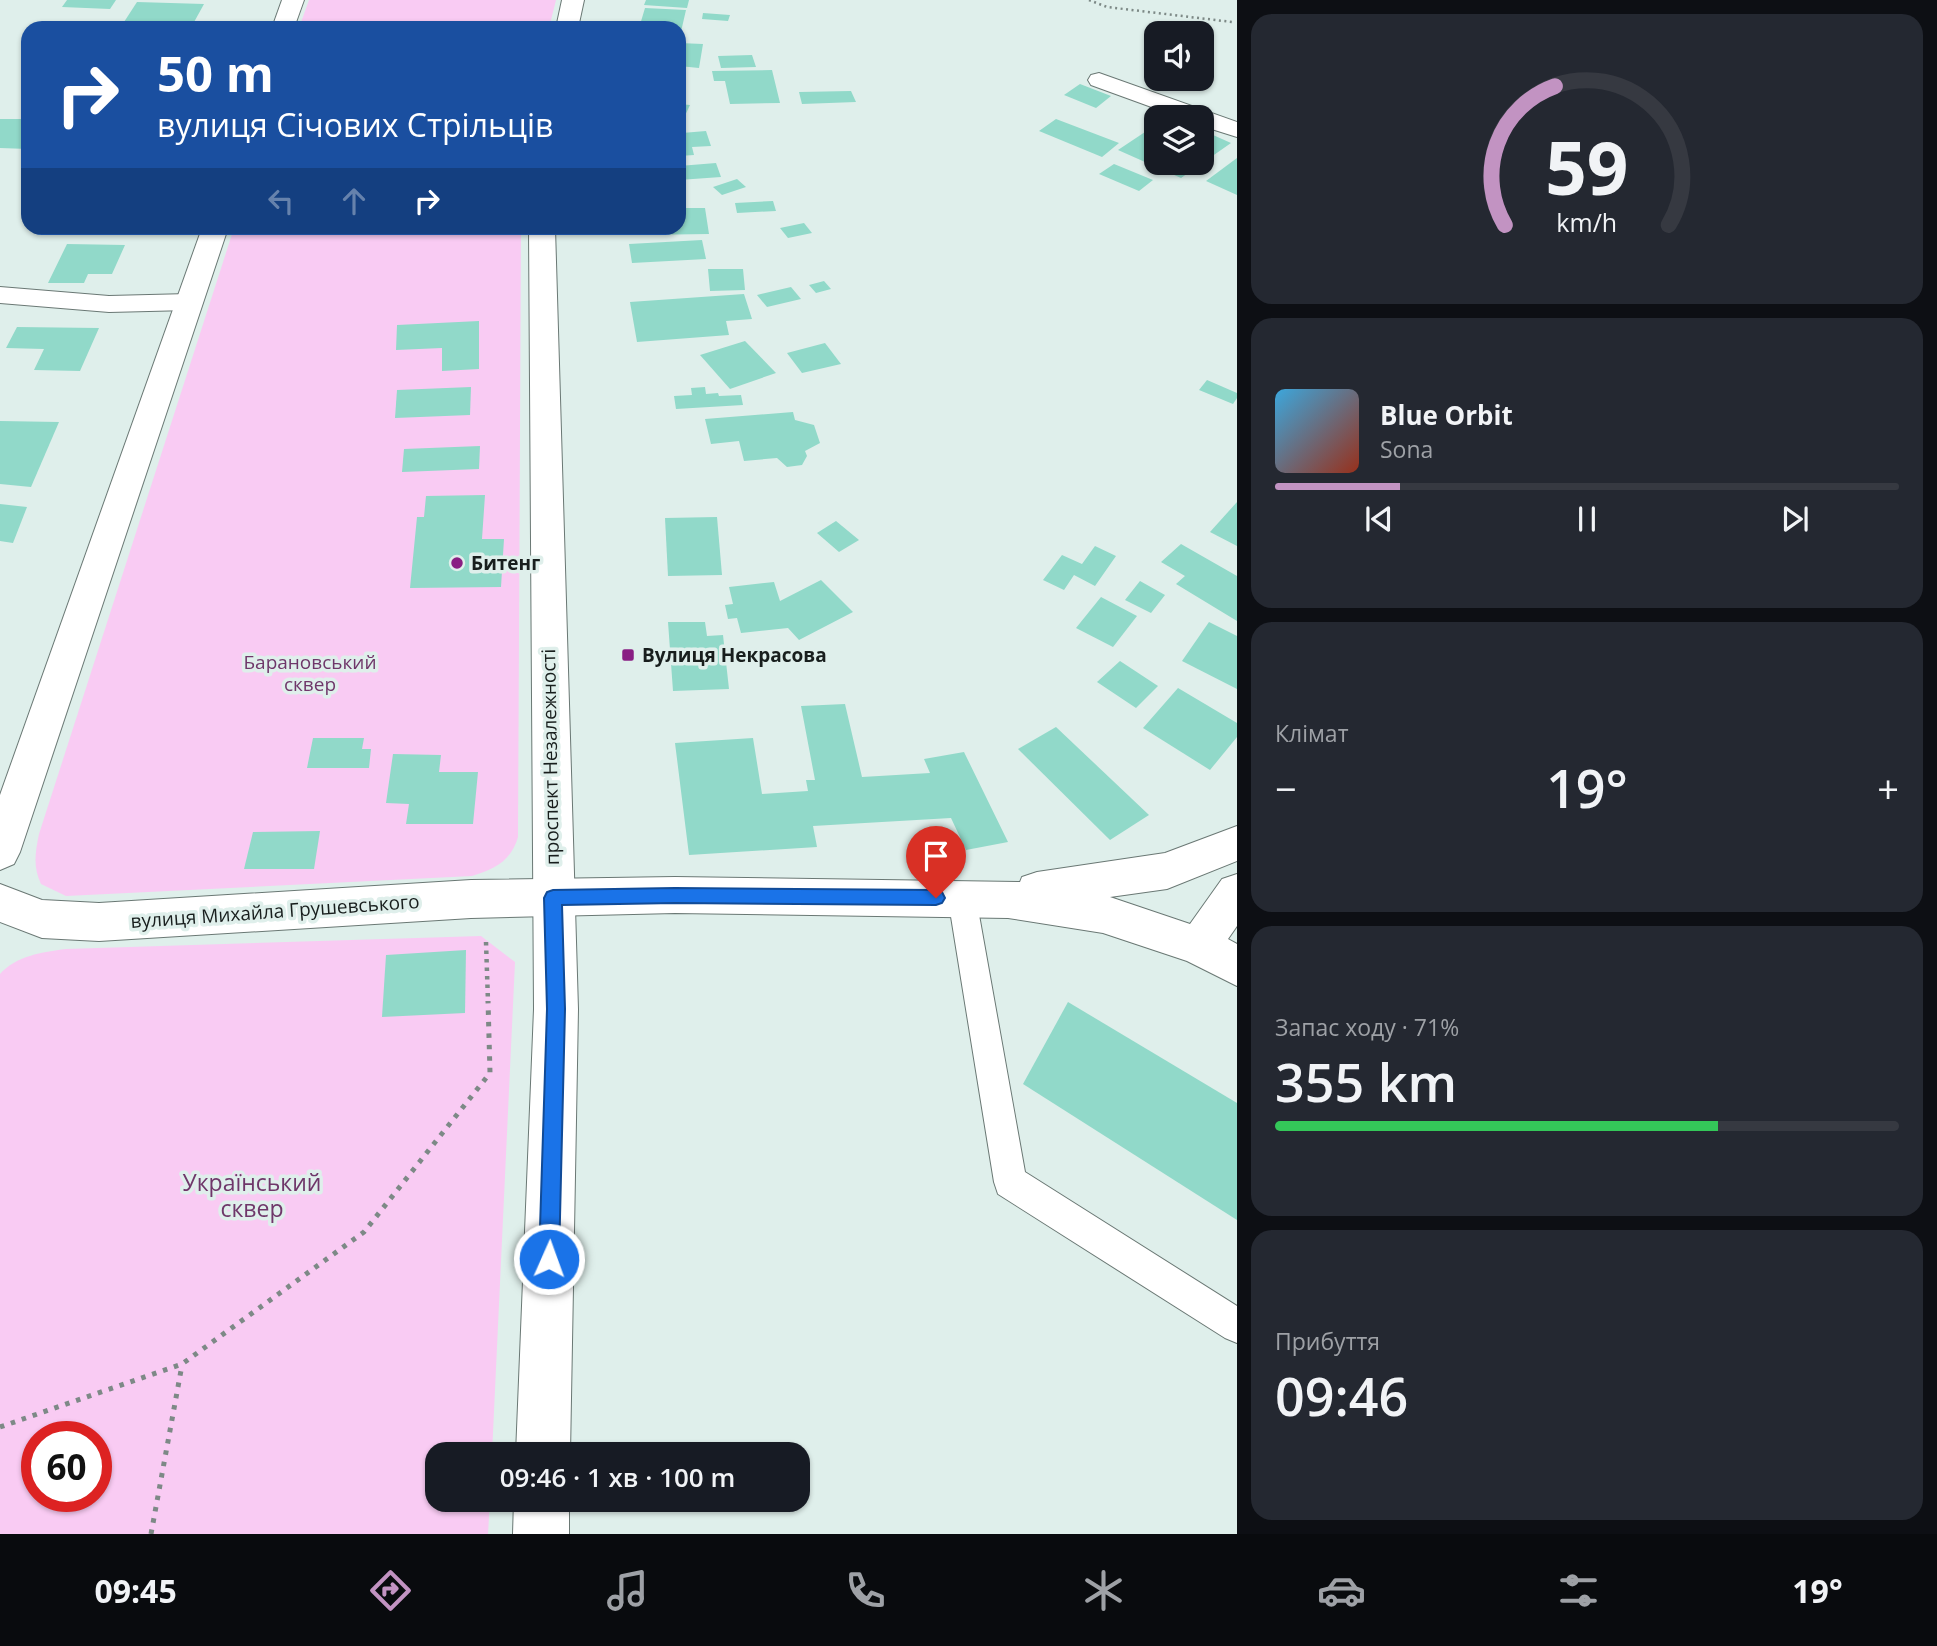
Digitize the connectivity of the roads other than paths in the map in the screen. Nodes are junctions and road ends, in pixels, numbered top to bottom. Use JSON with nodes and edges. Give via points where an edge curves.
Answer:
{"nodes":[{"id":1,"x":293,"y":0,"type":"edge"},
{"id":2,"x":573,"y":0,"type":"edge"},
{"id":3,"x":286,"y":21,"type":"edge"},
{"id":4,"x":568,"y":21,"type":"edge"},
{"id":5,"x":1100,"y":80,"type":"dead end"},
{"id":6,"x":1169,"y":105,"type":"edge"},
{"id":7,"x":1214,"y":121,"type":"edge"},
{"id":8,"x":1237,"y":130,"type":"edge"},
{"id":9,"x":213,"y":235,"type":"edge"},
{"id":10,"x":542,"y":235,"type":"edge"},
{"id":11,"x":0,"y":295,"type":"edge"},
{"id":12,"x":189,"y":302,"type":"junction"},
{"id":13,"x":1237,"y":843,"type":"edge"},
{"id":14,"x":0,"y":852,"type":"edge"},
{"id":15,"x":1237,"y":892,"type":"edge"},
{"id":16,"x":553,"y":898,"type":"junction"},
{"id":17,"x":962,"y":898,"type":"junction"},
{"id":18,"x":0,"y":903,"type":"edge"},
{"id":19,"x":1199,"y":946,"type":"junction"},
{"id":20,"x":1237,"y":966,"type":"edge"},
{"id":21,"x":1237,"y":1326,"type":"edge"},
{"id":22,"x":543,"y":1442,"type":"edge"},
{"id":23,"x":542,"y":1512,"type":"edge"},
{"id":24,"x":541,"y":1534,"type":"edge"}],
"edges":[{"from":1,"to":3,"type":"main road"},
{"from":2,"to":4,"type":"main road"},
{"from":5,"to":6,"type":"main road"},
{"from":7,"to":8,"type":"main road"},
{"from":9,"to":12,"type":"main road"},
{"from":10,"to":16,"type":"main road","name":"проспект Незалежності"},
{"from":11,"to":12,"type":"main road","via":[[109,304]]},
{"from":12,"to":14,"type":"main road"},
{"from":13,"to":17,"type":"main road","via":[[1155,873]]},
{"from":15,"to":19,"type":"main road"},
{"from":16,"to":17,"type":"main road","name":"вулиця Михайла Грушевського"},
{"from":16,"to":18,"type":"main road","name":"вулиця Михайла Грушевського","via":[[99,922],[42,919]]},
{"from":16,"to":22,"type":"main road","name":"проспект Незалежності","via":[[556,1009]]},
{"from":17,"to":19,"type":"main road","via":[[1008,899],[1091,912]]},
{"from":17,"to":21,"type":"lane","via":[[1010,1182]]},
{"from":19,"to":20,"type":"main road"},
{"from":23,"to":24,"type":"main road"}]}
